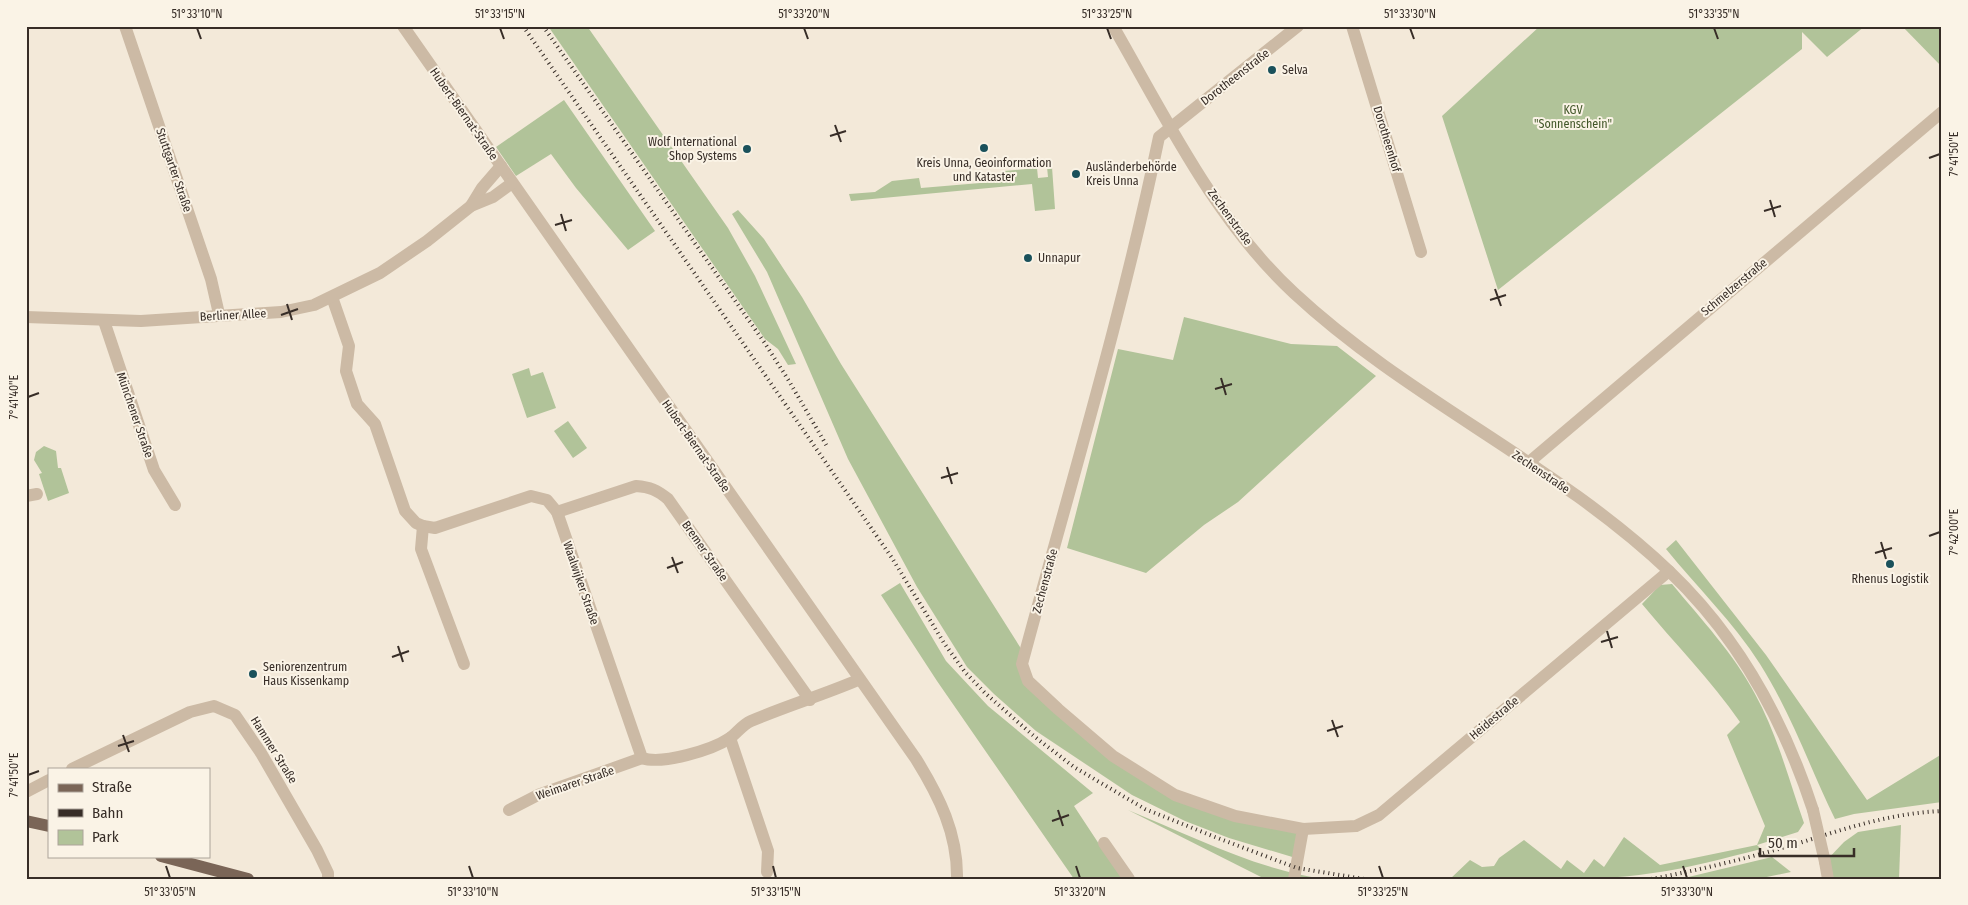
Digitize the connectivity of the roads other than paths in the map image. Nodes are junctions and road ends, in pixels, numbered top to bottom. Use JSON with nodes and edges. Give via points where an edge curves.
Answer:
{"nodes":[{"id":1,"x":125,"y":26,"type":"edge"},
{"id":2,"x":403,"y":26,"type":"edge"},
{"id":3,"x":1113,"y":26,"type":"edge"},
{"id":4,"x":1298,"y":26,"type":"edge"},
{"id":5,"x":1352,"y":26,"type":"edge"},
{"id":6,"x":1942,"y":112,"type":"edge"},
{"id":7,"x":1170,"y":126,"type":"junction"},
{"id":8,"x":501,"y":166,"type":"junction"},
{"id":9,"x":512,"y":183,"type":"junction"},
{"id":10,"x":471,"y":206,"type":"junction"},
{"id":11,"x":1422,"y":252,"type":"dead end"},
{"id":12,"x":332,"y":297,"type":"junction"},
{"id":13,"x":219,"y":314,"type":"junction"},
{"id":14,"x":26,"y":317,"type":"edge"},
{"id":15,"x":104,"y":321,"type":"junction"},
{"id":16,"x":1528,"y":463,"type":"junction"},
{"id":17,"x":175,"y":505,"type":"dead end"},
{"id":18,"x":556,"y":512,"type":"junction"},
{"id":19,"x":422,"y":526,"type":"junction"},
{"id":20,"x":1669,"y":571,"type":"junction"},
{"id":21,"x":464,"y":664,"type":"dead end"},
{"id":22,"x":858,"y":680,"type":"junction"},
{"id":23,"x":810,"y":700,"type":"junction"},
{"id":24,"x":730,"y":738,"type":"junction"},
{"id":25,"x":642,"y":758,"type":"junction"},
{"id":26,"x":74,"y":768,"type":"edge"},
{"id":27,"x":48,"y":781,"type":"edge"},
{"id":28,"x":26,"y":792,"type":"edge"},
{"id":29,"x":509,"y":810,"type":"dead end"},
{"id":30,"x":26,"y":821,"type":"edge"},
{"id":31,"x":48,"y":826,"type":"edge"},
{"id":32,"x":1303,"y":829,"type":"junction"},
{"id":33,"x":1104,"y":843,"type":"dead end"},
{"id":34,"x":169,"y":858,"type":"edge"},
{"id":35,"x":767,"y":872,"type":"dead end"},
{"id":36,"x":248,"y":879,"type":"edge"},
{"id":37,"x":328,"y":879,"type":"edge"},
{"id":38,"x":957,"y":879,"type":"edge"},
{"id":39,"x":1129,"y":879,"type":"edge"},
{"id":40,"x":1294,"y":879,"type":"edge"},
{"id":41,"x":1828,"y":879,"type":"edge"}],
"edges":[{"from":1,"to":13,"type":"street","name":"Stuttgarter Straße","via":[[211,279]]},
{"from":2,"to":8,"type":"street","name":"Hubert-Biernat-Straße"},
{"from":3,"to":7,"type":"street","name":"Zechenstraße"},
{"from":4,"to":7,"type":"street","name":"Dorotheenstraße"},
{"from":5,"to":11,"type":"street","name":"Dorotheenhof"},
{"from":6,"to":16,"type":"street","name":"Schmelzerstraße"},
{"from":7,"to":16,"type":"street","name":"Zechenstraße","via":[[1224,211],[1291,290],[1356,345]]},
{"from":7,"to":32,"type":"street","name":"Zechenstraße","via":[[1159,137],[1112,336],[1022,664],[1028,681],[1071,721],[1113,756],[1175,795],[1235,816]]},
{"from":8,"to":9,"type":"street","name":"Hubert-Biernat-Straße"},
{"from":8,"to":10,"type":"street","name":"Berliner Allee"},
{"from":9,"to":10,"type":"street","name":"Berliner Allee"},
{"from":9,"to":22,"type":"street","name":"Hubert-Biernat-Straße"},
{"from":10,"to":12,"type":"street","name":"Berliner Allee","via":[[385,270]]},
{"from":12,"to":13,"type":"street","name":"Berliner Allee","via":[[291,311]]},
{"from":12,"to":19,"type":"street","via":[[349,346],[346,371],[357,404],[375,424],[405,511]]},
{"from":13,"to":15,"type":"street","name":"Berliner Allee","via":[[181,319]]},
{"from":14,"to":15,"type":"street","name":"Berliner Allee"},
{"from":15,"to":17,"type":"street","name":"Münchener Straße","via":[[154,470]]},
{"from":16,"to":20,"type":"street","name":"Zechenstraße","via":[[1609,520]]},
{"from":18,"to":19,"type":"street","via":[[547,500],[531,496],[435,528]]},
{"from":18,"to":23,"type":"street","name":"Bremer Straße","via":[[636,486],[658,490],[668,499]]},
{"from":18,"to":25,"type":"street","name":"Waalwijker Straße"},
{"from":19,"to":21,"type":"street","via":[[421,549]]},
{"from":20,"to":32,"type":"street","name":"Heidestraße","via":[[1379,815],[1356,826]]},
{"from":20,"to":41,"type":"street","name":"Zechenstraße","bridge":true,"via":[[1716,625],[1763,690],[1788,743],[1813,810]]},
{"from":22,"to":23,"type":"street"},
{"from":22,"to":38,"type":"street","name":"Hubert-Biernat-Straße","via":[[934,788],[946,812],[954,841]]},
{"from":23,"to":24,"type":"street","via":[[749,722]]},
{"from":24,"to":25,"type":"street","via":[[676,758],[659,761]]},
{"from":24,"to":35,"type":"street","via":[[768,851]]},
{"from":25,"to":29,"type":"street","name":"Weimarer Straße","via":[[538,795]]},
{"from":26,"to":37,"type":"street","name":"Hammer Straße","via":[[190,712],[214,706],[235,715],[317,850]]},
{"from":27,"to":28,"type":"street"},
{"from":30,"to":31,"type":"main road"},
{"from":32,"to":40,"type":"street"},
{"from":33,"to":39,"type":"street"},
{"from":34,"to":36,"type":"main road"}]}
